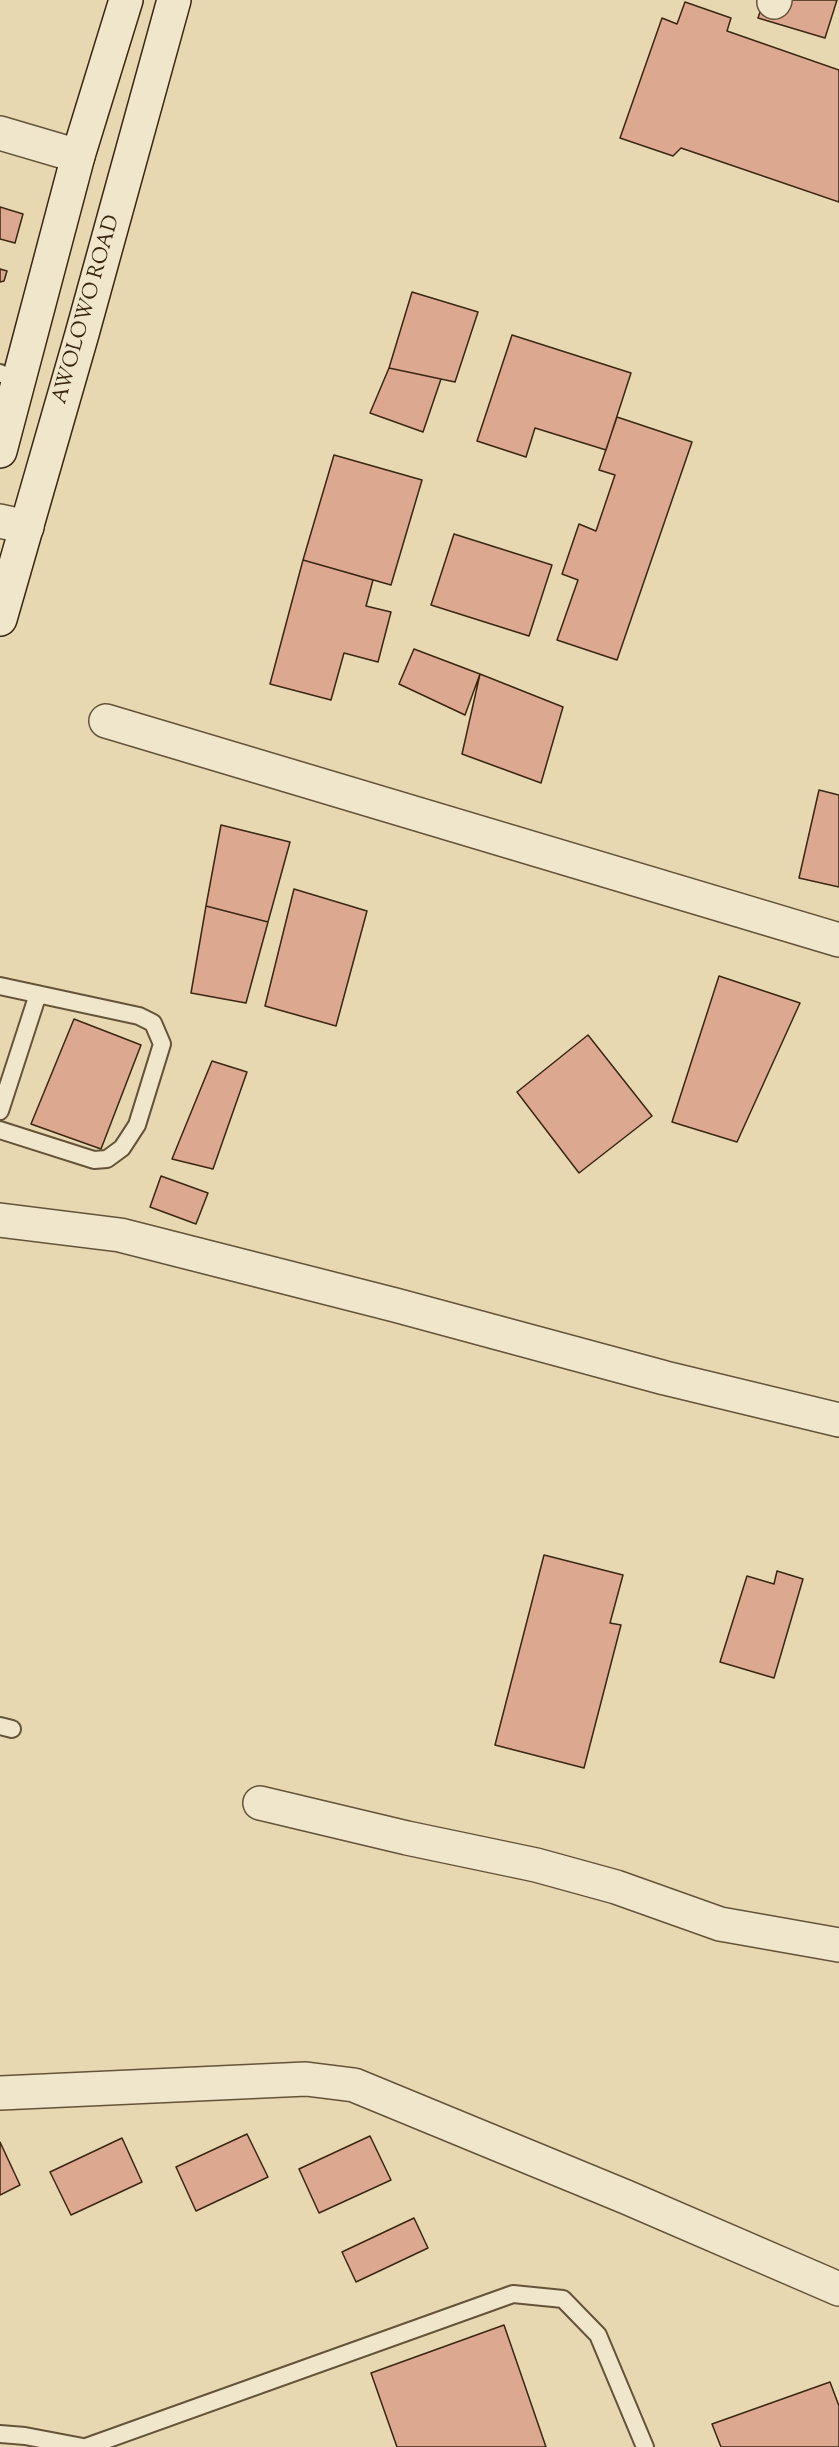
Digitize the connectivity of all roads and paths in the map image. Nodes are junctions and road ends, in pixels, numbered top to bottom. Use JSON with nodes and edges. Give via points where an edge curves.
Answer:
{"nodes":[{"id":1,"x":126,"y":0,"type":"edge"},
{"id":2,"x":174,"y":0,"type":"edge"},
{"id":3,"x":0,"y":133,"type":"edge"},
{"id":4,"x":78,"y":156,"type":"junction"},
{"id":5,"x":10,"y":377,"type":"edge"},
{"id":6,"x":0,"y":451,"type":"edge"},
{"id":7,"x":13,"y":524,"type":"edge"},
{"id":8,"x":0,"y":619,"type":"edge"},
{"id":9,"x":106,"y":721,"type":"dead end"},
{"id":10,"x":839,"y":940,"type":"edge"},
{"id":11,"x":0,"y":986,"type":"edge"},
{"id":12,"x":38,"y":994,"type":"junction"},
{"id":13,"x":0,"y":1112,"type":"edge"},
{"id":14,"x":0,"y":1130,"type":"edge"},
{"id":15,"x":0,"y":1220,"type":"edge"},
{"id":16,"x":839,"y":1420,"type":"edge"},
{"id":17,"x":260,"y":1803,"type":"dead end"},
{"id":18,"x":839,"y":1945,"type":"edge"},
{"id":19,"x":0,"y":2093,"type":"edge"},
{"id":20,"x":839,"y":2289,"type":"edge"},
{"id":21,"x":0,"y":2434,"type":"edge"},
{"id":22,"x":84,"y":2447,"type":"edge"},
{"id":23,"x":645,"y":2447,"type":"edge"}],
"edges":[{"from":1,"to":4,"type":"street"},
{"from":2,"to":7,"type":"street","name":"AWOLOWO ROAD"},
{"from":3,"to":4,"type":"street"},
{"from":4,"to":5,"type":"street"},
{"from":5,"to":6,"type":"street"},
{"from":7,"to":8,"type":"street","name":"AWOLOWO ROAD"},
{"from":9,"to":10,"type":"street"},
{"from":11,"to":12,"type":"lane"},
{"from":12,"to":13,"type":"lane"},
{"from":12,"to":14,"type":"lane","via":[[139,1016],[153,1023],[162,1044],[137,1125],[122,1148],[107,1158],[94,1160]]},
{"from":15,"to":16,"type":"street","via":[[120,1235]]},
{"from":17,"to":18,"type":"street","via":[[536,1865],[616,1887],[720,1924]]},
{"from":19,"to":20,"type":"street","via":[[306,2079],[354,2085]]},
{"from":21,"to":22,"type":"lane"},
{"from":22,"to":23,"type":"lane","via":[[513,2294],[563,2299],[598,2336]]}]}
